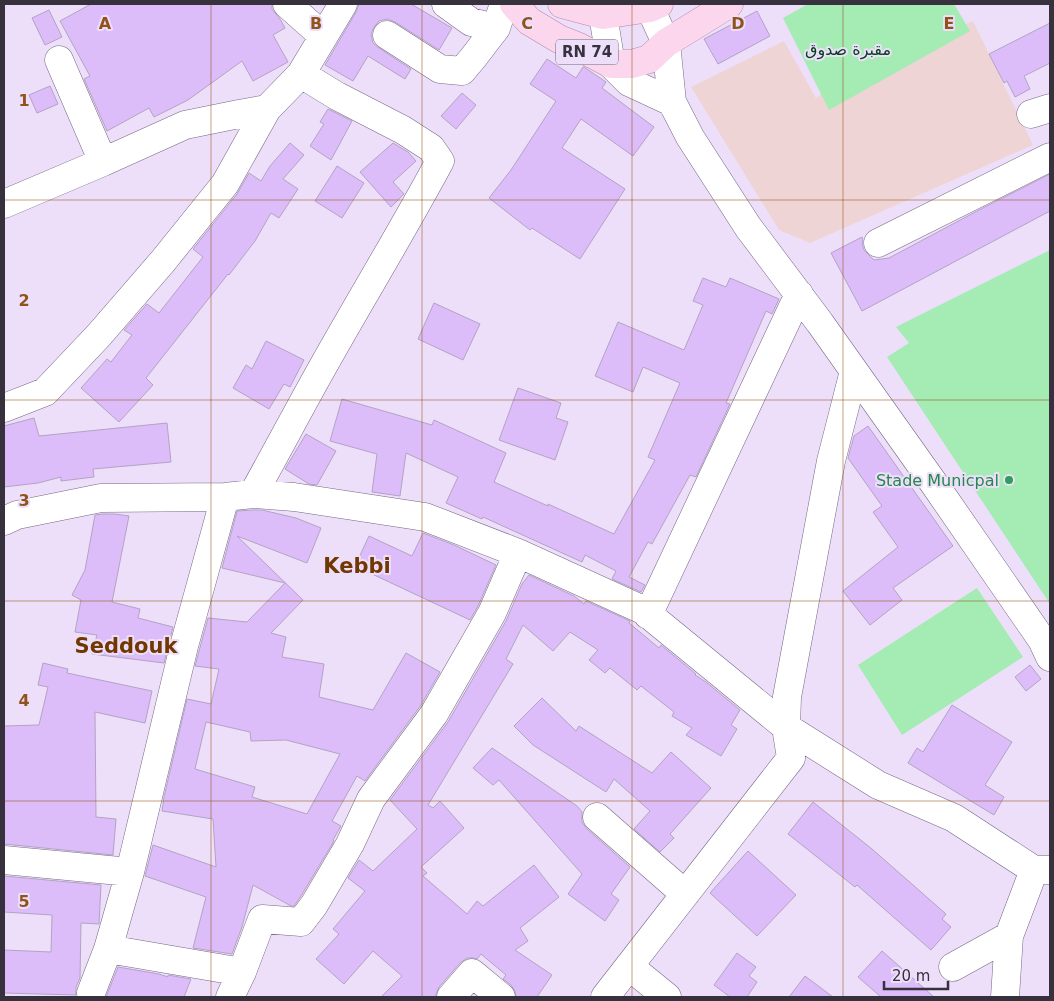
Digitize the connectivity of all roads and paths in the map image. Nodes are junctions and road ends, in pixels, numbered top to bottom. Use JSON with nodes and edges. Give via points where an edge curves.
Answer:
{"nodes":[{"id":1,"x":287,"y":4,"type":"edge"},
{"id":2,"x":446,"y":4,"type":"edge"},
{"id":3,"x":514,"y":4,"type":"edge"},
{"id":4,"x":729,"y":4,"type":"edge"},
{"id":5,"x":571,"y":5,"type":"edge"},
{"id":6,"x":655,"y":6,"type":"edge"},
{"id":7,"x":330,"y":15,"type":"edge"},
{"id":8,"x":500,"y":16,"type":"edge"},
{"id":9,"x":603,"y":16,"type":"junction"},
{"id":10,"x":387,"y":35,"type":"dead end"},
{"id":11,"x":666,"y":43,"type":"junction"},
{"id":12,"x":59,"y":60,"type":"dead end"},
{"id":13,"x":611,"y":64,"type":"junction"},
{"id":14,"x":300,"y":74,"type":"junction"},
{"id":15,"x":672,"y":102,"type":"junction"},
{"id":16,"x":267,"y":109,"type":"junction"},
{"id":17,"x":1050,"y":157,"type":"edge"},
{"id":18,"x":103,"y":162,"type":"junction"},
{"id":19,"x":4,"y":204,"type":"edge"},
{"id":20,"x":878,"y":243,"type":"dead end"},
{"id":21,"x":799,"y":294,"type":"junction"},
{"id":22,"x":854,"y":371,"type":"junction"},
{"id":23,"x":4,"y":408,"type":"edge"},
{"id":24,"x":253,"y":494,"type":"junction"},
{"id":25,"x":225,"y":497,"type":"junction"},
{"id":26,"x":4,"y":521,"type":"edge"},
{"id":27,"x":518,"y":553,"type":"junction"},
{"id":28,"x":648,"y":615,"type":"junction"},
{"id":29,"x":1050,"y":657,"type":"edge"},
{"id":30,"x":786,"y":727,"type":"junction"},
{"id":31,"x":597,"y":817,"type":"dead end"},
{"id":32,"x":4,"y":860,"type":"edge"},
{"id":33,"x":1042,"y":870,"type":"edge"},
{"id":34,"x":130,"y":872,"type":"junction"},
{"id":35,"x":685,"y":894,"type":"junction"},
{"id":36,"x":1009,"y":936,"type":"junction"},
{"id":37,"x":108,"y":949,"type":"junction"},
{"id":38,"x":629,"y":966,"type":"junction"},
{"id":39,"x":953,"y":967,"type":"dead end"},
{"id":40,"x":242,"y":972,"type":"junction"},
{"id":41,"x":91,"y":993,"type":"dead end"},
{"id":42,"x":230,"y":997,"type":"edge"},
{"id":43,"x":451,"y":997,"type":"edge"},
{"id":44,"x":501,"y":997,"type":"edge"},
{"id":45,"x":605,"y":997,"type":"edge"},
{"id":46,"x":667,"y":997,"type":"edge"},
{"id":47,"x":1005,"y":997,"type":"edge"}],
"edges":[{"from":1,"to":7,"type":"street"},
{"from":2,"to":8,"type":"street","via":[[471,22]]},
{"from":3,"to":13,"type":"main road","number":"RN 74","via":[[530,21]]},
{"from":4,"to":11,"type":"main road","number":"RN 74"},
{"from":5,"to":9,"type":"main road","number":"RN 74"},
{"from":6,"to":9,"type":"main road","number":"RN 74"},
{"from":6,"to":11,"type":"street"},
{"from":7,"to":14,"type":"street"},
{"from":8,"to":10,"type":"street","via":[[462,71],[440,69]]},
{"from":9,"to":13,"type":"street"},
{"from":11,"to":13,"type":"main road","number":"RN 74","via":[[649,59],[632,64]]},
{"from":11,"to":15,"type":"street"},
{"from":12,"to":18,"type":"street"},
{"from":13,"to":15,"type":"street","via":[[629,82]]},
{"from":14,"to":16,"type":"street"},
{"from":14,"to":24,"type":"street","via":[[403,130],[431,148],[440,162]]},
{"from":15,"to":21,"type":"street","via":[[690,137],[748,227]]},
{"from":16,"to":18,"type":"street","via":[[185,125]]},
{"from":16,"to":23,"type":"street","via":[[225,184],[99,335],[45,392]]},
{"from":17,"to":20,"type":"street"},
{"from":18,"to":19,"type":"street"},
{"from":21,"to":22,"type":"street"},
{"from":21,"to":28,"type":"street"},
{"from":22,"to":29,"type":"street","via":[[1042,640]]},
{"from":22,"to":30,"type":"street","via":[[831,461],[787,697]]},
{"from":24,"to":25,"type":"street"},
{"from":24,"to":27,"type":"street","via":[[425,517]]},
{"from":25,"to":26,"type":"street","via":[[101,498],[17,515]]},
{"from":25,"to":34,"type":"street","via":[[184,646]]},
{"from":27,"to":28,"type":"street"},
{"from":27,"to":40,"type":"street","via":[[492,613],[434,714],[371,799],[350,844],[314,905],[301,922],[262,919]]},
{"from":28,"to":30,"type":"street"},
{"from":30,"to":33,"type":"street","via":[[878,785],[954,818]]},
{"from":30,"to":35,"type":"street","via":[[791,758]]},
{"from":31,"to":35,"type":"street"},
{"from":32,"to":34,"type":"street"},
{"from":33,"to":36,"type":"street"},
{"from":34,"to":37,"type":"street"},
{"from":35,"to":38,"type":"street"},
{"from":36,"to":39,"type":"street"},
{"from":36,"to":47,"type":"street"},
{"from":37,"to":40,"type":"street"},
{"from":37,"to":41,"type":"street"},
{"from":38,"to":45,"type":"street"},
{"from":38,"to":46,"type":"street"},
{"from":40,"to":42,"type":"street"},
{"from":43,"to":44,"type":"street","via":[[472,974]]}]}
